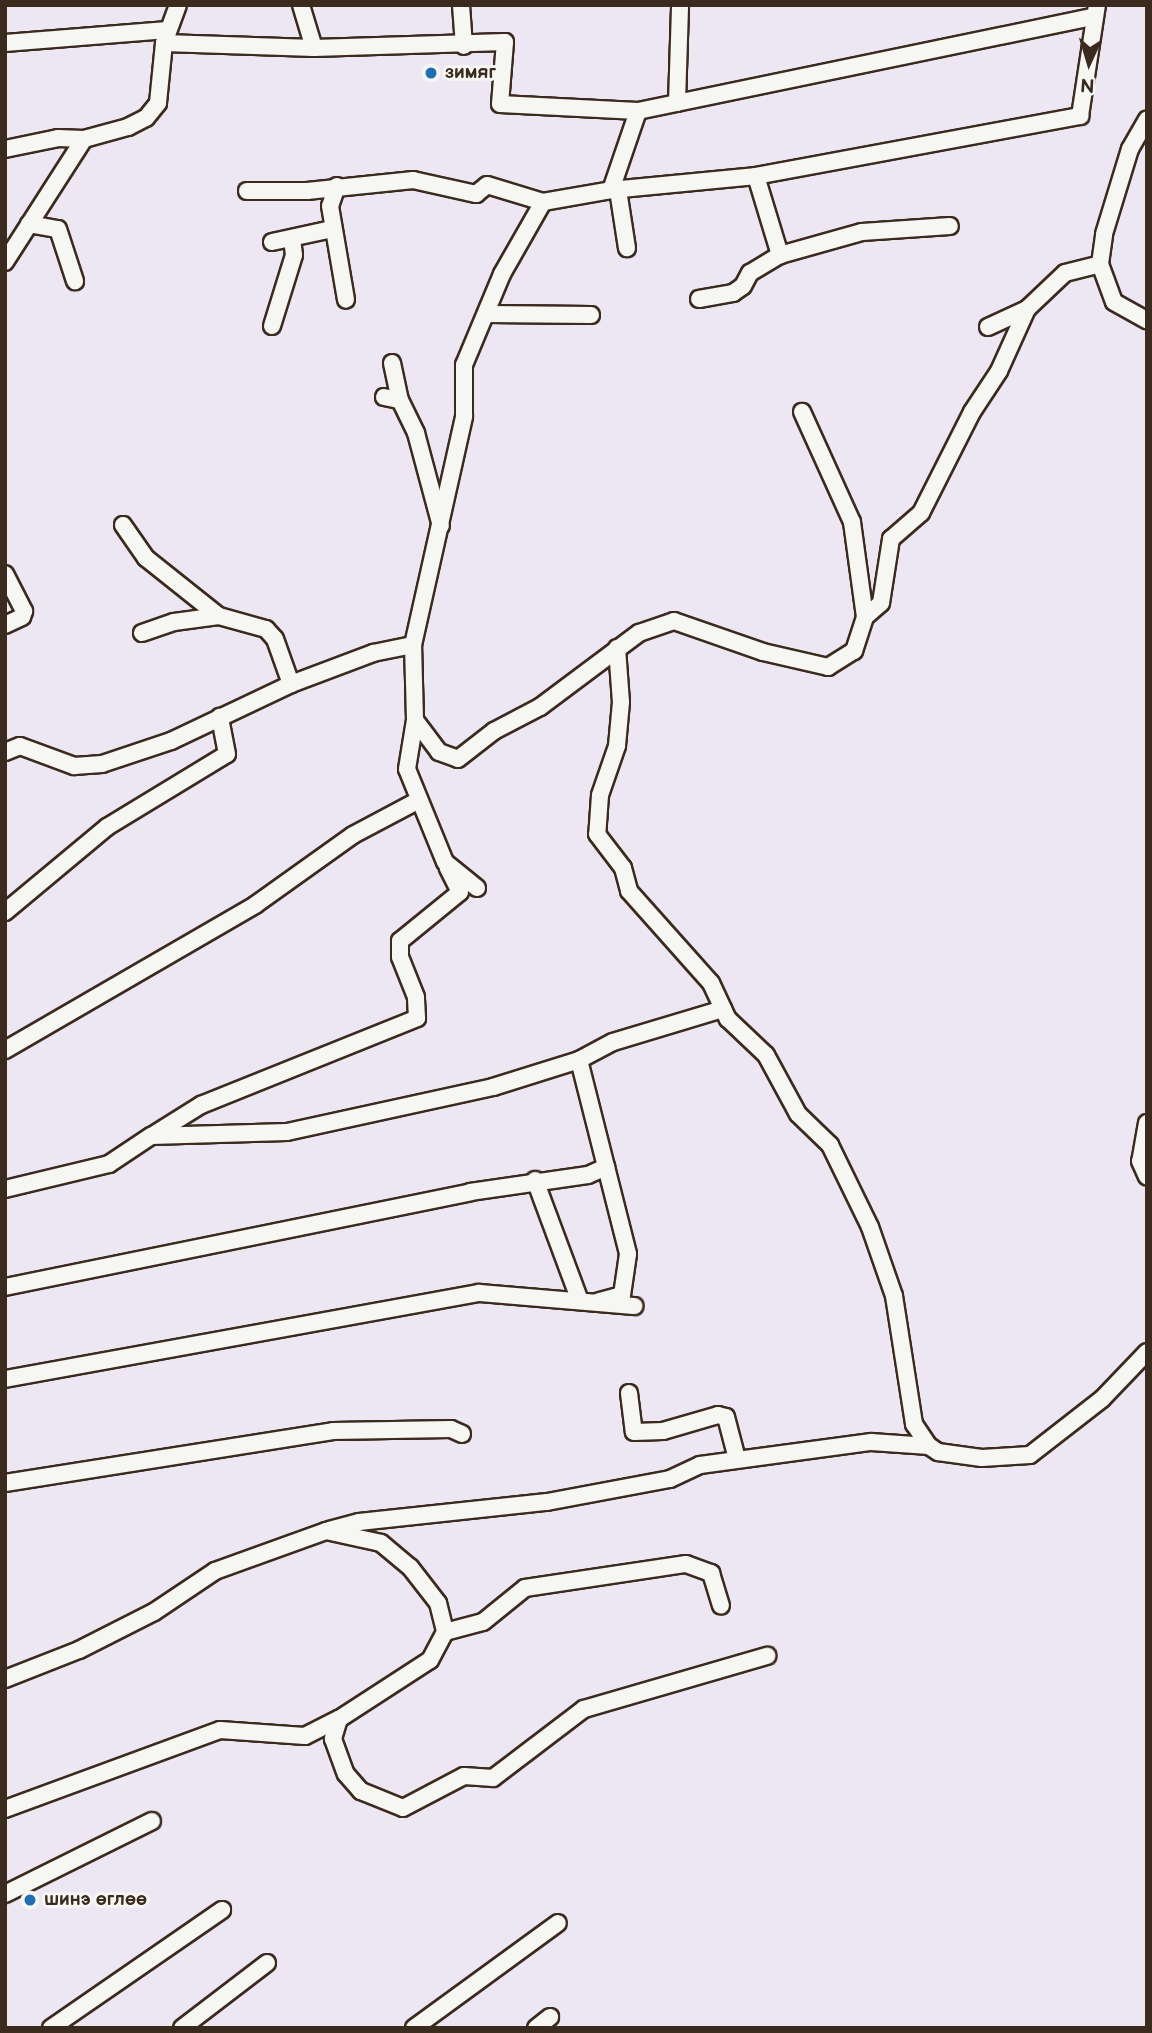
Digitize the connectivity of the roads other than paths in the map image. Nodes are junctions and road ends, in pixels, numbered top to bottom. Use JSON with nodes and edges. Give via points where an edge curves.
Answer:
{"nodes":[{"id":1,"x":178,"y":5,"type":"edge"},
{"id":2,"x":301,"y":5,"type":"edge"},
{"id":3,"x":461,"y":5,"type":"edge"},
{"id":4,"x":680,"y":5,"type":"edge"},
{"id":5,"x":1094,"y":11,"type":"edge"},
{"id":6,"x":165,"y":36,"type":"junction"},
{"id":7,"x":5,"y":43,"type":"edge"},
{"id":8,"x":464,"y":46,"type":"junction"},
{"id":9,"x":314,"y":48,"type":"junction"},
{"id":10,"x":677,"y":103,"type":"junction"},
{"id":11,"x":638,"y":111,"type":"junction"},
{"id":12,"x":1147,"y":120,"type":"edge"},
{"id":13,"x":84,"y":139,"type":"junction"},
{"id":14,"x":5,"y":149,"type":"edge"},
{"id":15,"x":755,"y":176,"type":"junction"},
{"id":16,"x":337,"y":187,"type":"junction"},
{"id":17,"x":615,"y":190,"type":"junction"},
{"id":18,"x":247,"y":191,"type":"dead end"},
{"id":19,"x":543,"y":202,"type":"junction"},
{"id":20,"x":29,"y":224,"type":"junction"},
{"id":21,"x":950,"y":226,"type":"dead end"},
{"id":22,"x":332,"y":229,"type":"junction"},
{"id":23,"x":292,"y":239,"type":"junction"},
{"id":24,"x":272,"y":242,"type":"dead end"},
{"id":25,"x":627,"y":248,"type":"dead end"},
{"id":26,"x":780,"y":255,"type":"junction"},
{"id":27,"x":5,"y":262,"type":"edge"},
{"id":28,"x":1100,"y":264,"type":"junction"},
{"id":29,"x":75,"y":281,"type":"dead end"},
{"id":30,"x":699,"y":299,"type":"dead end"},
{"id":31,"x":346,"y":300,"type":"dead end"},
{"id":32,"x":1027,"y":309,"type":"junction"},
{"id":33,"x":488,"y":314,"type":"junction"},
{"id":34,"x":591,"y":315,"type":"dead end"},
{"id":35,"x":1147,"y":320,"type":"edge"},
{"id":36,"x":272,"y":326,"type":"dead end"},
{"id":37,"x":988,"y":327,"type":"dead end"},
{"id":38,"x":391,"y":363,"type":"dead end"},
{"id":39,"x":802,"y":412,"type":"dead end"},
{"id":40,"x":123,"y":525,"type":"dead end"},
{"id":41,"x":441,"y":528,"type":"junction"},
{"id":42,"x":5,"y":575,"type":"edge"},
{"id":43,"x":219,"y":616,"type":"junction"},
{"id":44,"x":865,"y":617,"type":"junction"},
{"id":45,"x":5,"y":625,"type":"edge"},
{"id":46,"x":142,"y":634,"type":"dead end"},
{"id":47,"x":413,"y":645,"type":"junction"},
{"id":48,"x":617,"y":649,"type":"junction"},
{"id":49,"x":291,"y":684,"type":"junction"},
{"id":50,"x":220,"y":717,"type":"junction"},
{"id":51,"x":415,"y":720,"type":"junction"},
{"id":52,"x":5,"y":752,"type":"edge"},
{"id":53,"x":419,"y":800,"type":"junction"},
{"id":54,"x":445,"y":862,"type":"junction"},
{"id":55,"x":477,"y":888,"type":"dead end"},
{"id":56,"x":5,"y":912,"type":"edge"},
{"id":57,"x":723,"y":1009,"type":"junction"},
{"id":58,"x":5,"y":1050,"type":"edge"},
{"id":59,"x":579,"y":1060,"type":"junction"},
{"id":60,"x":1147,"y":1123,"type":"edge"},
{"id":61,"x":151,"y":1136,"type":"junction"},
{"id":62,"x":606,"y":1167,"type":"junction"},
{"id":63,"x":1147,"y":1177,"type":"edge"},
{"id":64,"x":535,"y":1180,"type":"junction"},
{"id":65,"x":5,"y":1189,"type":"edge"},
{"id":66,"x":5,"y":1287,"type":"edge"},
{"id":67,"x":579,"y":1298,"type":"junction"},
{"id":68,"x":598,"y":1301,"type":"junction"},
{"id":69,"x":635,"y":1306,"type":"dead end"},
{"id":70,"x":1144,"y":1352,"type":"edge"},
{"id":71,"x":5,"y":1379,"type":"edge"},
{"id":72,"x":629,"y":1393,"type":"dead end"},
{"id":73,"x":462,"y":1434,"type":"dead end"},
{"id":74,"x":929,"y":1446,"type":"junction"},
{"id":75,"x":737,"y":1459,"type":"junction"},
{"id":76,"x":5,"y":1483,"type":"edge"},
{"id":77,"x":326,"y":1531,"type":"junction"},
{"id":78,"x":721,"y":1605,"type":"dead end"},
{"id":79,"x":445,"y":1632,"type":"junction"},
{"id":80,"x":767,"y":1657,"type":"dead end"},
{"id":81,"x":5,"y":1679,"type":"edge"},
{"id":82,"x":339,"y":1719,"type":"junction"},
{"id":83,"x":5,"y":1809,"type":"edge"},
{"id":84,"x":152,"y":1821,"type":"dead end"},
{"id":85,"x":5,"y":1894,"type":"edge"},
{"id":86,"x":222,"y":1910,"type":"dead end"},
{"id":87,"x":558,"y":1923,"type":"dead end"},
{"id":88,"x":267,"y":1963,"type":"dead end"},
{"id":89,"x":551,"y":2017,"type":"dead end"},
{"id":90,"x":51,"y":2028,"type":"edge"},
{"id":91,"x":182,"y":2028,"type":"edge"},
{"id":92,"x":414,"y":2028,"type":"edge"},
{"id":93,"x":536,"y":2028,"type":"edge"}],
"edges":[{"from":1,"to":6,"type":"street"},
{"from":2,"to":9,"type":"street"},
{"from":3,"to":8,"type":"street"},
{"from":4,"to":10,"type":"street"},
{"from":5,"to":10,"type":"street"},
{"from":5,"to":15,"type":"street","via":[[1080,116]]},
{"from":6,"to":7,"type":"street"},
{"from":6,"to":9,"type":"street"},
{"from":6,"to":13,"type":"street","via":[[158,103],[146,118]]},
{"from":8,"to":9,"type":"street"},
{"from":8,"to":11,"type":"street","via":[[505,42],[500,104]]},
{"from":10,"to":11,"type":"street"},
{"from":11,"to":17,"type":"street"},
{"from":12,"to":28,"type":"street","via":[[1129,149]]},
{"from":13,"to":14,"type":"street","via":[[58,138]]},
{"from":13,"to":20,"type":"street"},
{"from":15,"to":17,"type":"street"},
{"from":15,"to":26,"type":"street"},
{"from":16,"to":18,"type":"street"},
{"from":16,"to":19,"type":"street","via":[[413,180],[475,194],[487,185]]},
{"from":16,"to":22,"type":"street","via":[[330,206]]},
{"from":17,"to":19,"type":"street"},
{"from":17,"to":25,"type":"street"},
{"from":19,"to":33,"type":"street","via":[[502,274]]},
{"from":20,"to":27,"type":"street"},
{"from":20,"to":29,"type":"street","via":[[58,229]]},
{"from":21,"to":26,"type":"street","via":[[862,232]]},
{"from":22,"to":23,"type":"street"},
{"from":22,"to":31,"type":"street"},
{"from":23,"to":24,"type":"street"},
{"from":23,"to":36,"type":"street","via":[[294,255]]},
{"from":26,"to":30,"type":"street","via":[[750,273],[733,293]]},
{"from":28,"to":32,"type":"street","via":[[1065,273]]},
{"from":28,"to":35,"type":"street","via":[[1114,302]]},
{"from":32,"to":37,"type":"street"},
{"from":32,"to":44,"type":"street","via":[[999,371],[972,412],[921,513],[891,539],[881,603]]},
{"from":33,"to":34,"type":"street"},
{"from":33,"to":41,"type":"street","via":[[464,365],[464,416]]},
{"from":38,"to":41,"type":"street","via":[[392,399],[415,433]]},
{"from":39,"to":44,"type":"street","via":[[852,522]]},
{"from":40,"to":43,"type":"street","via":[[146,558]]},
{"from":41,"to":47,"type":"street"},
{"from":42,"to":45,"type":"street","via":[[24,611],[22,617]]},
{"from":43,"to":46,"type":"street","via":[[174,622]]},
{"from":43,"to":49,"type":"street","via":[[266,629],[275,639]]},
{"from":44,"to":48,"type":"street","via":[[854,650],[828,667],[763,652],[674,621],[639,633]]},
{"from":47,"to":49,"type":"street","via":[[373,653]]},
{"from":47,"to":51,"type":"street"},
{"from":48,"to":51,"type":"street","via":[[540,707],[494,731],[458,759],[439,752]]},
{"from":48,"to":57,"type":"street","via":[[621,702],[617,746],[600,795],[597,834],[623,868],[629,891],[711,983]]},
{"from":49,"to":50,"type":"street"},
{"from":50,"to":52,"type":"street","via":[[171,741],[102,764],[74,766],[20,746]]},
{"from":50,"to":56,"type":"street","via":[[227,754],[107,827]]},
{"from":51,"to":53,"type":"street","via":[[407,769]]},
{"from":53,"to":54,"type":"street"},
{"from":53,"to":58,"type":"street","via":[[353,835],[255,905]]},
{"from":54,"to":55,"type":"street"},
{"from":54,"to":61,"type":"street","via":[[460,892],[400,941],[400,957],[416,997],[417,1018],[201,1105]]},
{"from":57,"to":59,"type":"street","via":[[613,1042]]},
{"from":57,"to":74,"type":"street","via":[[766,1055],[798,1114],[830,1145],[855,1194],[894,1296],[914,1424]]},
{"from":59,"to":61,"type":"street","via":[[494,1087],[287,1132]]},
{"from":59,"to":62,"type":"street"},
{"from":60,"to":63,"type":"street","via":[[1140,1161]]},
{"from":61,"to":65,"type":"street","via":[[109,1164]]},
{"from":62,"to":64,"type":"street","via":[[588,1175]]},
{"from":62,"to":68,"type":"street","via":[[628,1254],[622,1295]]},
{"from":64,"to":66,"type":"street"},
{"from":64,"to":67,"type":"street"},
{"from":67,"to":68,"type":"street"},
{"from":67,"to":71,"type":"street","via":[[479,1293]]},
{"from":68,"to":69,"type":"street"},
{"from":70,"to":74,"type":"street","via":[[1102,1399],[1030,1455],[982,1458],[938,1452]]},
{"from":72,"to":75,"type":"street","via":[[635,1432],[663,1431],[718,1415],[726,1417]]},
{"from":73,"to":76,"type":"street","via":[[439,1429],[333,1431]]},
{"from":74,"to":75,"type":"street","via":[[870,1442]]},
{"from":75,"to":77,"type":"street","via":[[700,1465],[670,1479],[547,1502],[359,1522]]},
{"from":77,"to":79,"type":"street","via":[[381,1543],[410,1567],[438,1603]]},
{"from":77,"to":81,"type":"street","via":[[215,1571],[154,1612]]},
{"from":78,"to":79,"type":"street","via":[[711,1573],[687,1564],[525,1588],[483,1622]]},
{"from":79,"to":82,"type":"street","via":[[430,1660]]},
{"from":80,"to":82,"type":"street","via":[[584,1709],[492,1778],[464,1776],[403,1808],[360,1791],[346,1774],[333,1739]]},
{"from":82,"to":83,"type":"street","via":[[305,1736],[220,1730]]},
{"from":84,"to":85,"type":"street"},
{"from":86,"to":90,"type":"street"},
{"from":87,"to":92,"type":"street"},
{"from":88,"to":91,"type":"street"},
{"from":89,"to":93,"type":"street"}]}
